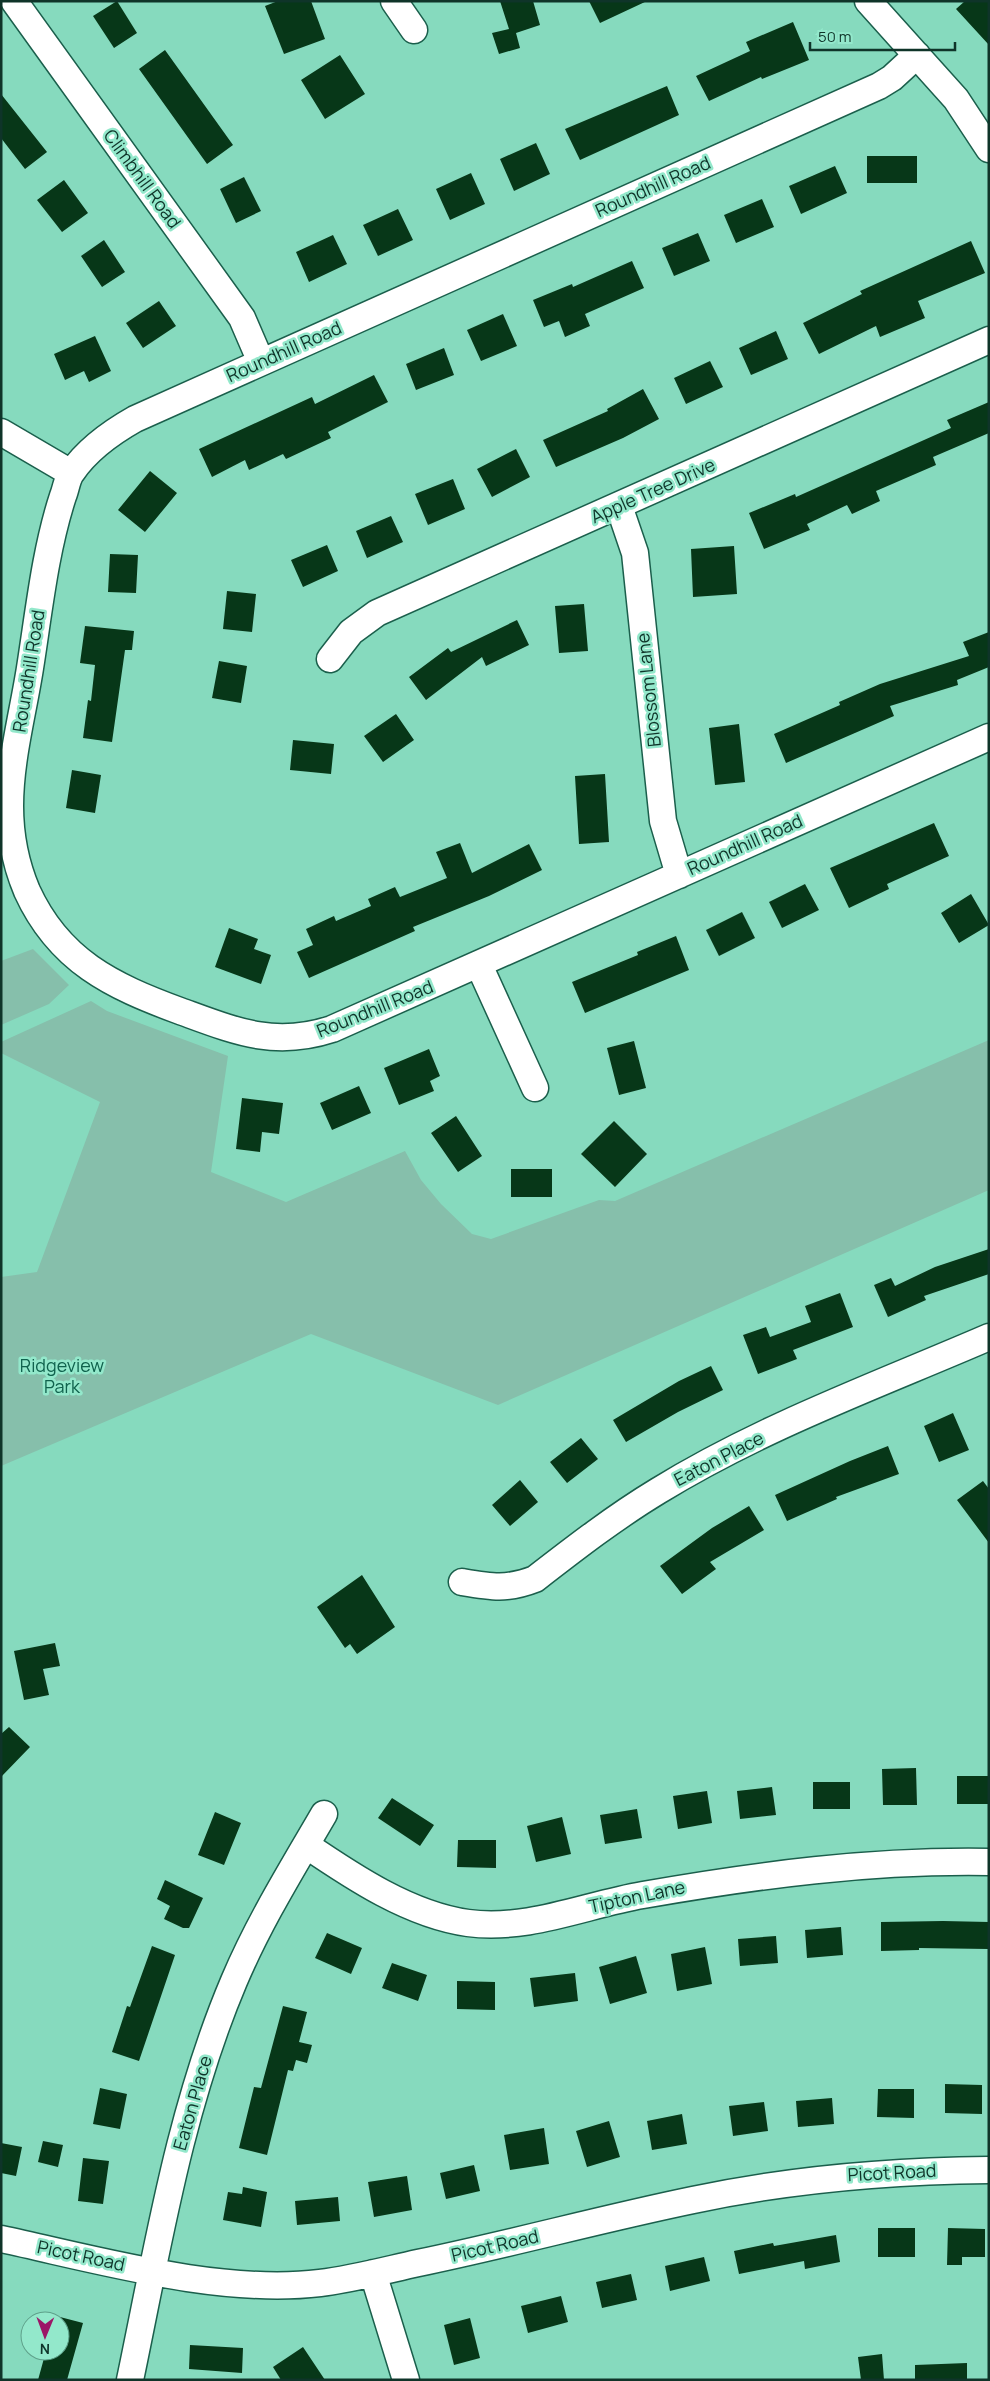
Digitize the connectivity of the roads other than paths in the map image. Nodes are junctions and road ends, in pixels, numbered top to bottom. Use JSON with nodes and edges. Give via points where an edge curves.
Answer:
{"nodes":[{"id":1,"x":14,"y":1,"type":"edge"},
{"id":2,"x":394,"y":1,"type":"edge"},
{"id":3,"x":868,"y":1,"type":"edge"},
{"id":4,"x":414,"y":30,"type":"dead end"},
{"id":5,"x":917,"y":55,"type":"junction"},
{"id":6,"x":989,"y":148,"type":"edge"},
{"id":7,"x":989,"y":340,"type":"edge"},
{"id":8,"x":261,"y":362,"type":"junction"},
{"id":9,"x":1,"y":432,"type":"edge"},
{"id":10,"x":71,"y":473,"type":"junction"},
{"id":11,"x":619,"y":506,"type":"junction"},
{"id":12,"x":330,"y":659,"type":"dead end"},
{"id":13,"x":988,"y":738,"type":"edge"},
{"id":14,"x":679,"y":875,"type":"junction"},
{"id":15,"x":479,"y":965,"type":"junction"},
{"id":16,"x":535,"y":1088,"type":"dead end"},
{"id":17,"x":988,"y":1339,"type":"edge"},
{"id":18,"x":462,"y":1582,"type":"dead end"},
{"id":19,"x":324,"y":1814,"type":"dead end"},
{"id":20,"x":306,"y":1845,"type":"junction"},
{"id":21,"x":989,"y":1862,"type":"edge"},
{"id":22,"x":989,"y":2170,"type":"edge"},
{"id":23,"x":1,"y":2239,"type":"edge"},
{"id":24,"x":152,"y":2271,"type":"junction"},
{"id":25,"x":373,"y":2273,"type":"junction"},
{"id":26,"x":130,"y":2380,"type":"edge"},
{"id":27,"x":406,"y":2380,"type":"edge"}],
"edges":[{"from":1,"to":8,"type":"street","name":"Climbhill Road","via":[[242,318]]},
{"from":2,"to":4,"type":"street"},
{"from":3,"to":5,"type":"street"},
{"from":5,"to":6,"type":"street","via":[[956,99]]},
{"from":5,"to":8,"type":"street","name":"Roundhill Road","via":[[879,86]]},
{"from":7,"to":11,"type":"street","name":"Apple Tree Drive"},
{"from":8,"to":10,"type":"street","name":"Roundhill Road","via":[[118,428]]},
{"from":9,"to":10,"type":"street"},
{"from":10,"to":15,"type":"street","name":"Roundhill Road","via":[[53,527],[10,803],[13,843],[21,876],[37,910],[58,940],[86,967],[142,997],[238,1032],[272,1038],[316,1034],[332,1029]]},
{"from":11,"to":12,"type":"street","name":"Apple Tree Drive","via":[[377,613],[351,632]]},
{"from":11,"to":14,"type":"street","name":"Blossom Lane","via":[[635,553],[663,822]]},
{"from":13,"to":14,"type":"street","name":"Roundhill Road"},
{"from":14,"to":15,"type":"street","name":"Roundhill Road"},
{"from":15,"to":16,"type":"street"},
{"from":17,"to":18,"type":"street","name":"Eaton Place","via":[[789,1423],[708,1463],[626,1512],[535,1579],[499,1588]]},
{"from":19,"to":20,"type":"street","name":"Eaton Place"},
{"from":20,"to":21,"type":"street","name":"Tipton Lane","via":[[410,1906],[449,1919],[486,1924],[537,1920],[631,1896],[800,1871],[878,1864]]},
{"from":20,"to":24,"type":"street","name":"Eaton Place","via":[[251,1943],[212,2038],[183,2132]]},
{"from":22,"to":25,"type":"street","name":"Picot Road","via":[[850,2175],[788,2183],[693,2200]]},
{"from":23,"to":24,"type":"street","name":"Picot Road"},
{"from":24,"to":25,"type":"street","name":"Picot Road","via":[[202,2280],[269,2285],[319,2283]]},
{"from":24,"to":26,"type":"street","name":"Eaton Place"},
{"from":25,"to":27,"type":"street"}]}
